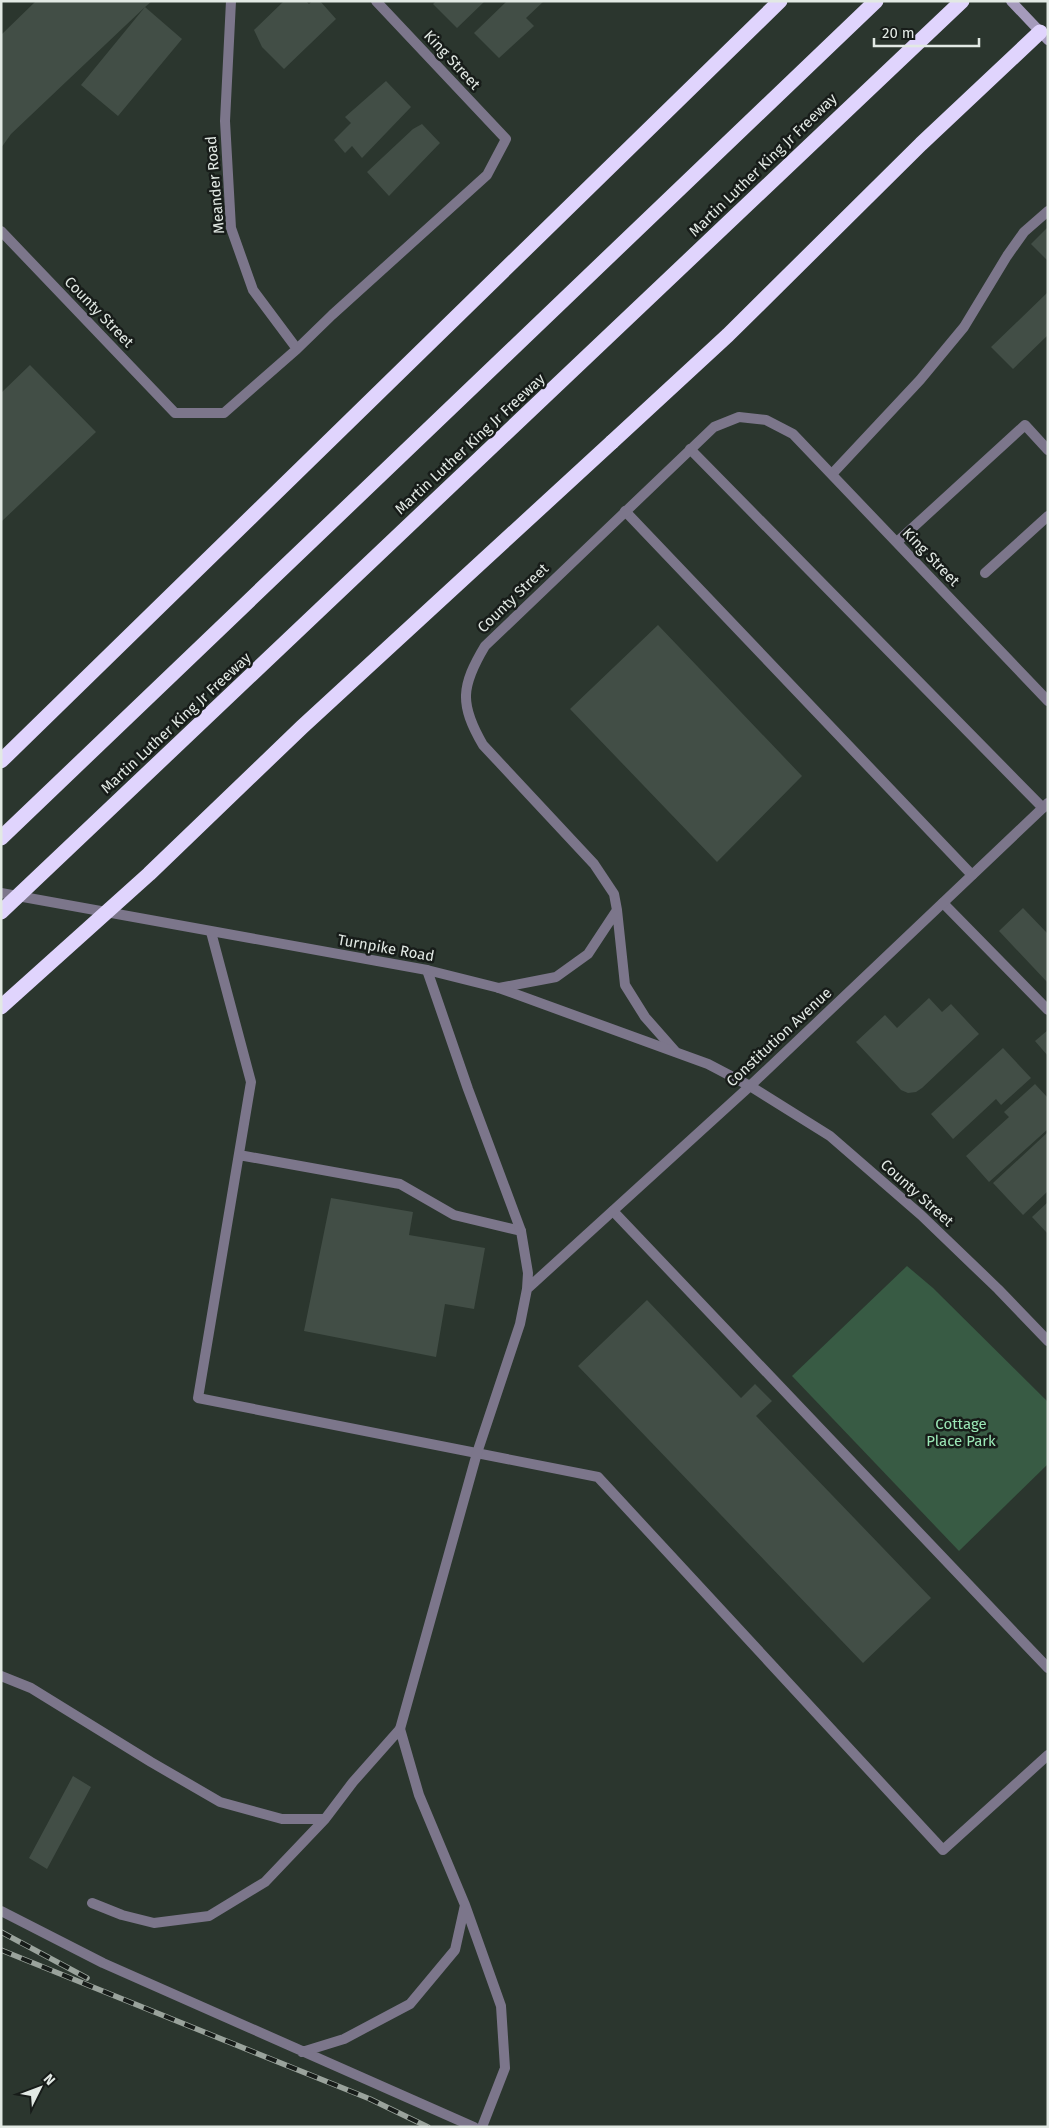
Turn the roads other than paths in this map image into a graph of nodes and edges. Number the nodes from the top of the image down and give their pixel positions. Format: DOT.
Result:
graph roads {
  1 [pos="231,1"];
  2 [pos="376,1"];
  3 [pos="780,1"];
  4 [pos="876,1"];
  5 [pos="962,1"];
  6 [pos="1011,1"];
  7 [pos="1044,36"];
  8 [pos="1048,211"];
  9 [pos="1,231"];
  10 [pos="297,349"];
  11 [pos="792,434"];
  12 [pos="690,449"];
  13 [pos="1048,450"];
  14 [pos="832,474"];
  15 [pos="625,512"];
  16 [pos="1048,516"];
  17 [pos="897,542"];
  18 [pos="985,573"];
  19 [pos="1048,701"];
  20 [pos="1,761"];
  21 [pos="1045,806"];
  22 [pos="1,838"];
  23 [pos="972,876"];
  24 [pos="1,893"];
  25 [pos="943,903"];
  26 [pos="617,910"];
  27 [pos="1,912"];
  28 [pos="211,932"];
  29 [pos="427,970"];
  30 [pos="499,988"];
  31 [pos="1,1007"];
  32 [pos="1048,1010"];
  33 [pos="675,1051"];
  34 [pos="750,1086"];
  35 [pos="238,1155"];
  36 [pos="613,1211"];
  37 [pos="521,1231"];
  38 [pos="527,1288"];
  39 [pos="1048,1341"];
  40 [pos="477,1454"];
  41 [pos="1048,1668"];
  42 [pos="1,1676"];
  43 [pos="400,1729"];
  44 [pos="1048,1754"];
  45 [pos="325,1818"];
  46 [pos="92,1903"];
  47 [pos="465,1905"];
  48 [pos="1,1911"];
  49 [pos="302,2052"];
  50 [pos="474,2127"];
  51 [pos="482,2127"];
  1 -- 10 [label="street, Meander Road"];
  2 -- 10 [label="street, King Street"];
  3 -- 20 [label="highway"];
  4 -- 22 [label="highway"];
  5 -- 27 [label="highway, Martin Luther King Jr Freeway, bridge"];
  6 -- 7 [label="main road"];
  7 -- 31 [label="highway, bridge"];
  8 -- 14 [label="street"];
  9 -- 10 [label="street, County Street"];
  11 -- 12 [label="street, County Street"];
  11 -- 14 [label="street, King Street"];
  12 -- 15 [label="street, County Street"];
  12 -- 21 [label="street"];
  13 -- 17 [label="street"];
  14 -- 17 [label="street, King Street"];
  15 -- 23 [label="street"];
  15 -- 26 [label="street, County Street"];
  16 -- 18 [label="street"];
  17 -- 19 [label="street, King Street"];
  21 -- 23 [label="street, Constitution Avenue"];
  23 -- 25 [label="street, Constitution Avenue"];
  24 -- 28 [label="street, Turnpike Road"];
  25 -- 32 [label="street"];
  25 -- 34 [label="street, Constitution Avenue"];
  26 -- 30 [label="street"];
  26 -- 33 [label="street, County Street"];
  28 -- 29 [label="street, Turnpike Road"];
  28 -- 35 [label="street"];
  29 -- 30 [label="street, Turnpike Road"];
  29 -- 37 [label="street"];
  30 -- 33 [label="street, Turnpike Road"];
  33 -- 34 [label="street, Turnpike Road"];
  34 -- 36 [label="street, Constitution Avenue"];
  34 -- 39 [label="street, County Street"];
  35 -- 37 [label="street"];
  35 -- 40 [label="street"];
  36 -- 38 [label="street, Constitution Avenue"];
  36 -- 41 [label="street"];
  37 -- 38 [label="street"];
  38 -- 40 [label="street"];
  40 -- 43 [label="street"];
  40 -- 44 [label="street"];
  42 -- 45 [label="street"];
  43 -- 45 [label="street"];
  43 -- 47 [label="street"];
  45 -- 46 [label="street"];
  47 -- 49 [label="street"];
  47 -- 51 [label="street"];
  48 -- 49 [label="street"];
  49 -- 50 [label="street"];
}
